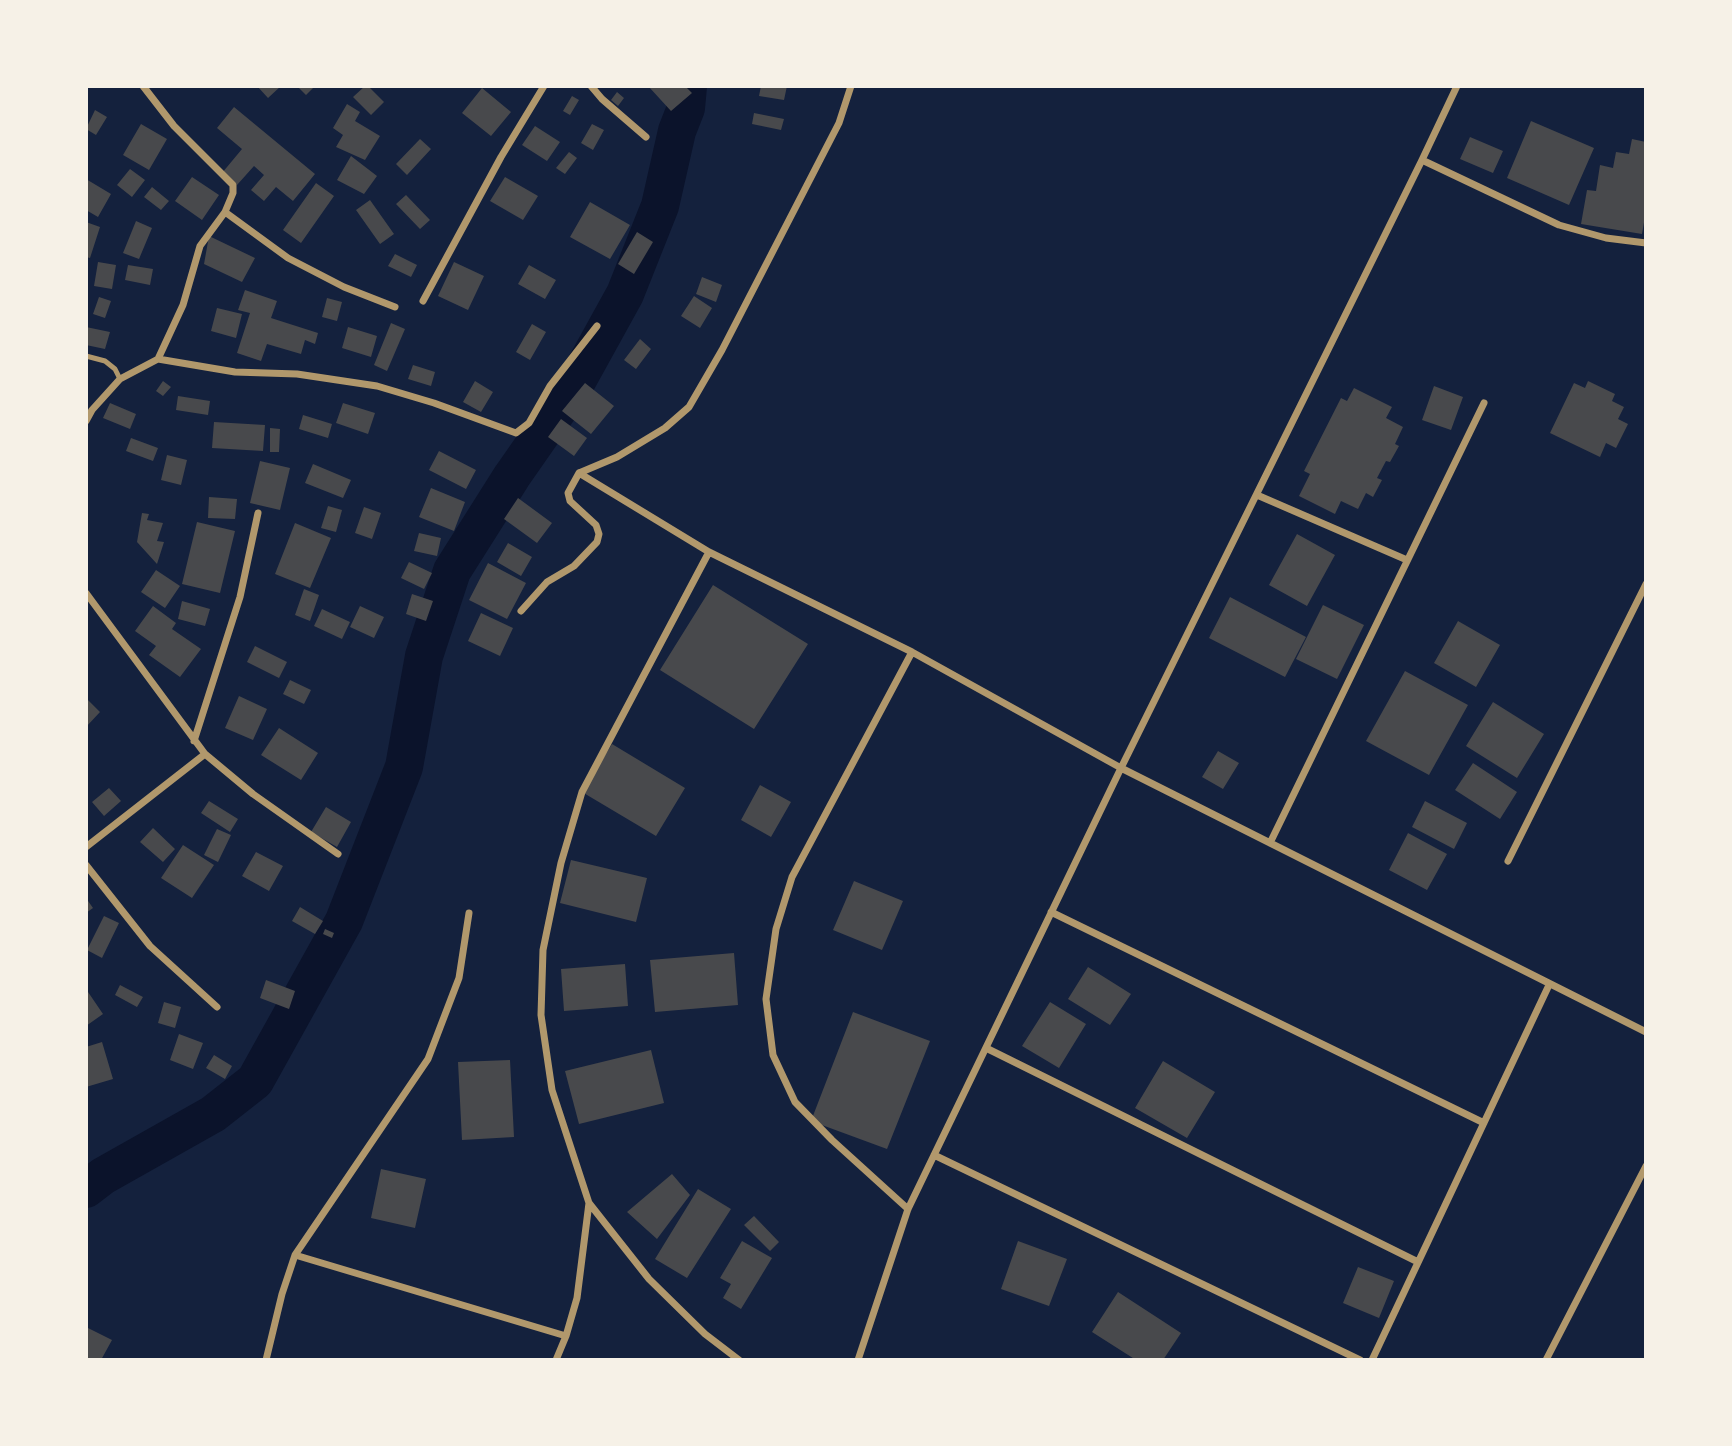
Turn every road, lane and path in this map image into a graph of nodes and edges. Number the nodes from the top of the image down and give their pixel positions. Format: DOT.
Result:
graph roads {
  1 [pos="143,86"];
  2 [pos="544,86"];
  3 [pos="591,86"];
  4 [pos="851,86"];
  5 [pos="1457,86"];
  6 [pos="646,137"];
  7 [pos="1422,160"];
  8 [pos="225,212"];
  9 [pos="1646,243"];
  10 [pos="424,301"];
  11 [pos="395,307"];
  12 [pos="597,326"];
  13 [pos="86,356"];
  14 [pos="158,359"];
  15 [pos="120,379"];
  16 [pos="1484,403"];
  17 [pos="86,421"];
  18 [pos="579,473"];
  19 [pos="1257,495"];
  20 [pos="258,513"];
  21 [pos="709,552"];
  22 [pos="1407,560"];
  23 [pos="1646,584"];
  24 [pos="86,593"];
  25 [pos="521,611"];
  26 [pos="912,652"];
  27 [pos="194,741"];
  28 [pos="205,754"];
  29 [pos="1121,768"];
  30 [pos="1269,843"];
  31 [pos="86,847"];
  32 [pos="338,854"];
  33 [pos="1508,861"];
  34 [pos="86,865"];
  35 [pos="1051,912"];
  36 [pos="469,914"];
  37 [pos="1549,985"];
  38 [pos="217,1007"];
  39 [pos="1646,1032"];
  40 [pos="986,1048"];
  41 [pos="1484,1123"];
  42 [pos="934,1155"];
  43 [pos="1646,1166"];
  44 [pos="589,1203"];
  45 [pos="908,1209"];
  46 [pos="295,1255"];
  47 [pos="1418,1262"];
  48 [pos="566,1336"];
  49 [pos="266,1360"];
  50 [pos="556,1360"];
  51 [pos="739,1360"];
  52 [pos="858,1360"];
  53 [pos="1360,1360"];
  54 [pos="1372,1360"];
  55 [pos="1546,1360"];
  1 -- 8 [label="street"];
  2 -- 10 [label="street"];
  3 -- 6 [label="street"];
  4 -- 18 [label="street"];
  5 -- 7 [label="street"];
  7 -- 9 [label="street"];
  7 -- 19 [label="street"];
  8 -- 11 [label="street"];
  8 -- 14 [label="street"];
  12 -- 14 [label="street"];
  13 -- 15 [label="lane"];
  14 -- 15 [label="street"];
  15 -- 17 [label="street"];
  16 -- 22 [label="street"];
  18 -- 21 [label="street"];
  18 -- 25 [label="street"];
  19 -- 22 [label="street"];
  19 -- 29 [label="street"];
  20 -- 27 [label="street"];
  21 -- 26 [label="street"];
  21 -- 44 [label="street"];
  22 -- 30 [label="street"];
  23 -- 33 [label="street"];
  24 -- 27 [label="street"];
  26 -- 29 [label="street"];
  26 -- 45 [label="street"];
  27 -- 28 [label="street"];
  28 -- 31 [label="street"];
  28 -- 32 [label="street"];
  29 -- 30 [label="street"];
  29 -- 35 [label="street"];
  30 -- 37 [label="street"];
  34 -- 38 [label="street"];
  35 -- 40 [label="street"];
  35 -- 41 [label="street"];
  36 -- 46 [label="street"];
  37 -- 39 [label="street"];
  37 -- 41 [label="street"];
  40 -- 42 [label="street"];
  40 -- 47 [label="street"];
  41 -- 47 [label="street"];
  42 -- 45 [label="street"];
  42 -- 53 [label="street"];
  43 -- 55 [label="street"];
  44 -- 48 [label="street"];
  44 -- 51 [label="street"];
  45 -- 52 [label="street"];
  46 -- 48 [label="street"];
  46 -- 49 [label="street"];
  47 -- 54 [label="street"];
  48 -- 50 [label="street"];
}
